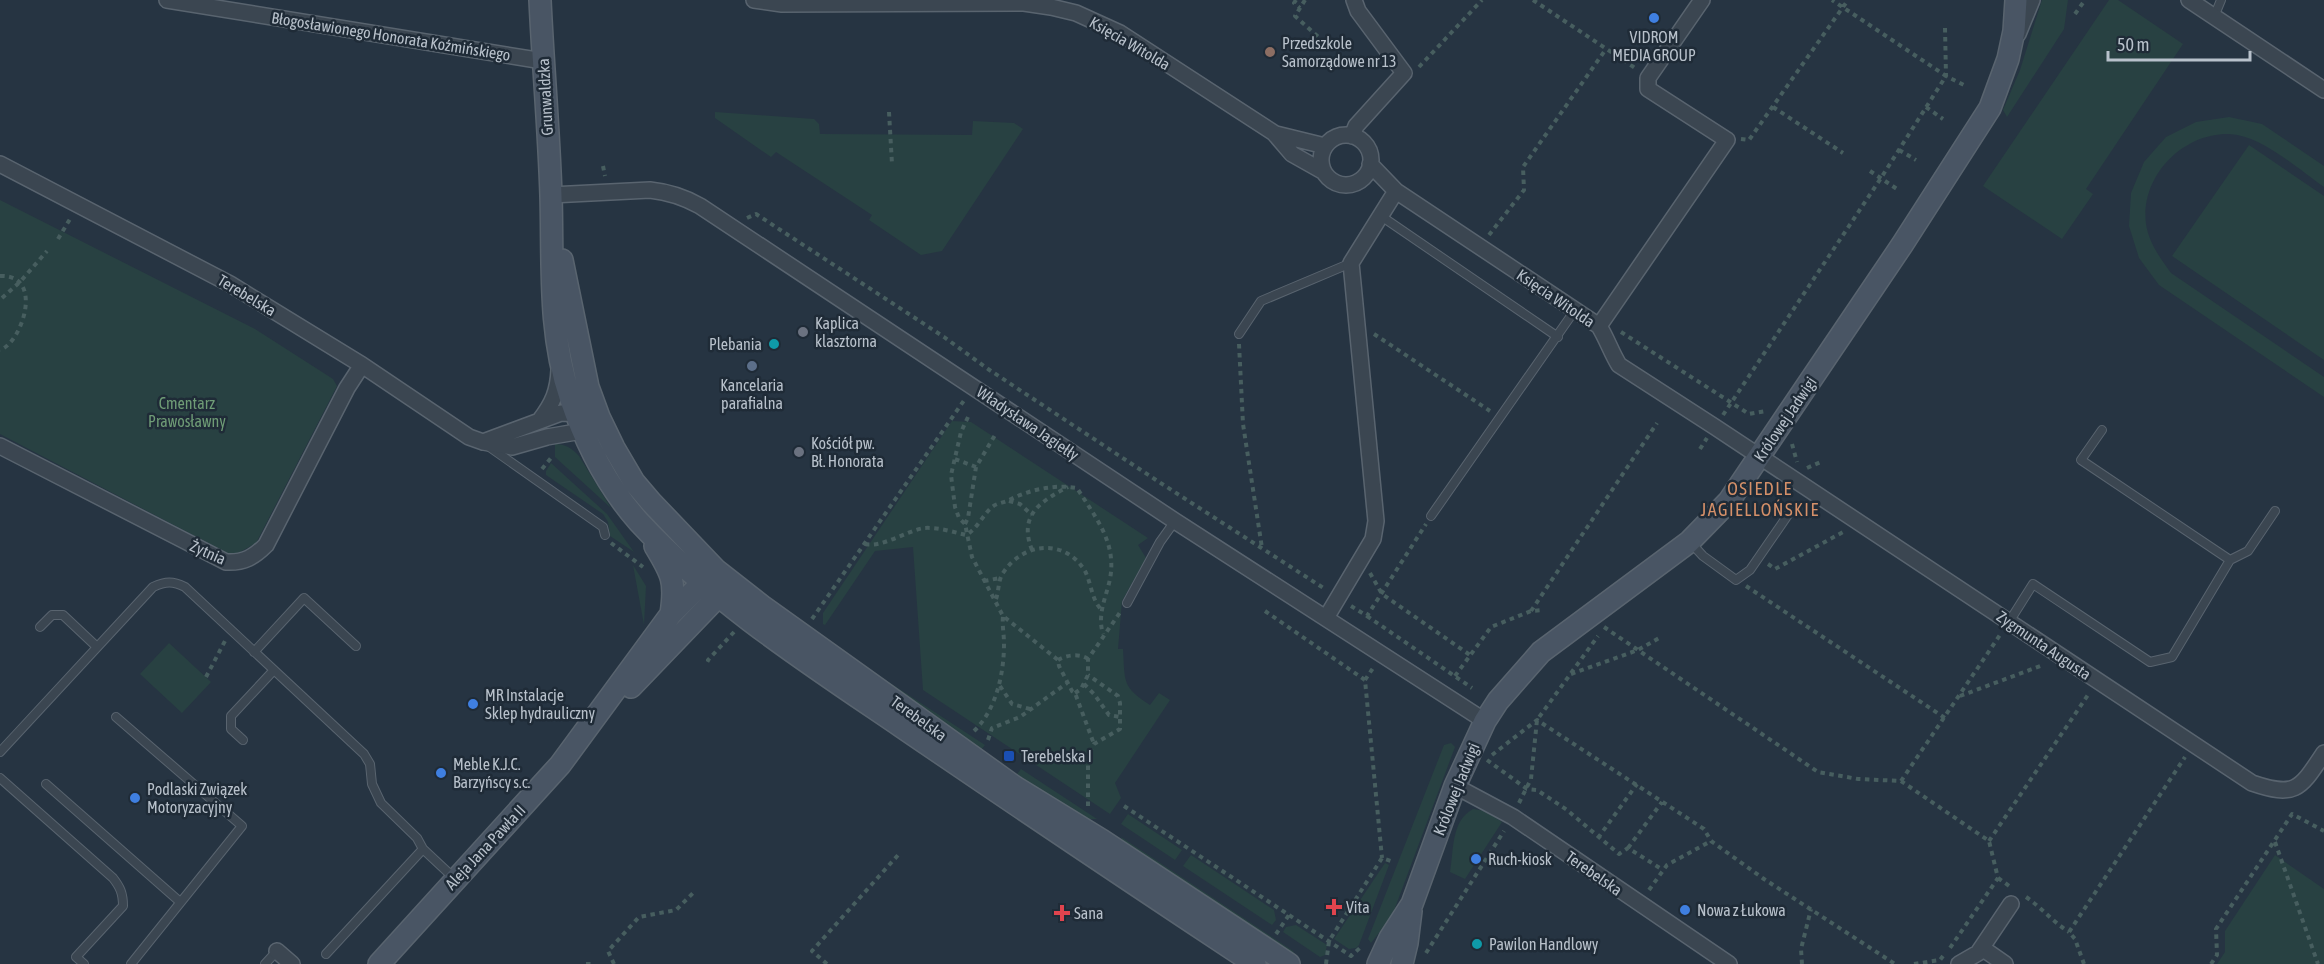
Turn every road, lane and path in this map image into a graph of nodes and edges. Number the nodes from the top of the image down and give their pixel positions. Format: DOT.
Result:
graph roads {
  1 [pos="167,0"];
  2 [pos="540,0"];
  3 [pos="754,0"];
  4 [pos="1296,0"];
  5 [pos="1305,0"];
  6 [pos="1354,0"];
  7 [pos="1482,0"];
  8 [pos="1533,0"];
  9 [pos="1702,0"];
  10 [pos="1832,0"];
  11 [pos="1848,0"];
  12 [pos="2016,0"];
  13 [pos="2032,0"];
  14 [pos="2085,0"];
  15 [pos="2189,0"];
  16 [pos="2221,0"];
  17 [pos="1476,2"];
  18 [pos="1300,8"];
  19 [pos="1843,8"];
  20 [pos="2075,14"];
  21 [pos="2214,16"];
  22 [pos="1945,28"];
  23 [pos="1606,49"];
  24 [pos="1333,50"];
  25 [pos="2008,59"];
  26 [pos="543,61"];
  27 [pos="1642,72"];
  28 [pos="1404,73"];
  29 [pos="1946,76"];
  30 [pos="1964,85"];
  31 [pos="2324,90"];
  32 [pos="1773,106"];
  33 [pos="1926,107"];
  34 [pos="889,112"];
  35 [pos="1943,119"];
  36 [pos="1274,133"];
  37 [pos="1352,136"];
  38 [pos="1738,136"];
  39 [pos="1325,146"];
  40 [pos="1899,150"];
  41 [pos="1843,153"];
  42 [pos="1916,160"];
  43 [pos="0,164"];
  44 [pos="892,164"];
  45 [pos="1371,164"];
  46 [pos="603,166"];
  47 [pos="1870,171"];
  48 [pos="1324,172"];
  49 [pos="1881,178"];
  50 [pos="596,181"];
  51 [pos="1359,181"];
  52 [pos="1897,189"];
  53 [pos="1396,191"];
  54 [pos="551,195"];
  55 [pos="1381,216"];
  56 [pos="71,217"];
  57 [pos="738,221"];
  58 [pos="58,239"];
  59 [pos="1479,248"];
  60 [pos="47,251"];
  61 [pos="1351,263"];
  62 [pos="0,276"];
  63 [pos="20,282"];
  64 [pos="2,298"];
  65 [pos="1575,310"];
  66 [pos="1356,322"];
  67 [pos="1601,323"];
  68 [pos="1239,334"];
  69 [pos="1558,337"];
  70 [pos="0,350"];
  71 [pos="560,361"];
  72 [pos="362,365"];
  73 [pos="967,397"];
  74 [pos="1731,403"];
  75 [pos="1770,410"];
  76 [pos="599,417"];
  77 [pos="968,417"];
  78 [pos="1501,418"];
  79 [pos="540,420"];
  80 [pos="579,422"];
  81 [pos="1657,423"];
  82 [pos="1715,427"];
  83 [pos="2102,430"];
  84 [pos="995,435"];
  85 [pos="1794,441"];
  86 [pos="483,442"];
  87 [pos="0,446"];
  88 [pos="1700,449"];
  89 [pos="1760,457"];
  90 [pos="955,459"];
  91 [pos="1823,462"];
  92 [pos="975,467"];
  93 [pos="1069,486"];
  94 [pos="1009,501"];
  95 [pos="2275,511"];
  96 [pos="1790,512"];
  97 [pos="1032,515"];
  98 [pos="1431,516"];
  99 [pos="1174,521"];
  100 [pos="640,523"];
  101 [pos="965,524"];
  102 [pos="1849,530"];
  103 [pos="605,535"];
  104 [pos="966,535"];
  105 [pos="1689,542"];
  106 [pos="865,544"];
  107 [pos="614,546"];
  108 [pos="1262,548"];
  109 [pos="1032,550"];
  110 [pos="1362,558"];
  111 [pos="1758,558"];
  112 [pos="2230,560"];
  113 [pos="644,568"];
  114 [pos="1000,578"];
  115 [pos="1736,580"];
  116 [pos="984,581"];
  117 [pos="717,582"];
  118 [pos="1382,594"];
  119 [pos="1339,598"];
  120 [pos="996,599"];
  121 [pos="1127,603"];
  122 [pos="1101,609"];
  123 [pos="1544,610"];
  124 [pos="1265,611"];
  125 [pos="1531,611"];
  126 [pos="671,614"];
  127 [pos="1003,616"];
  128 [pos="1367,616"];
  129 [pos="1326,618"];
  130 [pos="811,620"];
  131 [pos="2009,622"];
  132 [pos="40,627"];
  133 [pos="737,630"];
  134 [pos="232,631"];
  135 [pos="1103,634"];
  136 [pos="1659,638"];
  137 [pos="356,646"];
  138 [pos="97,647"];
  139 [pos="1638,650"];
  140 [pos="254,651"];
  141 [pos="1470,654"];
  142 [pos="1088,658"];
  143 [pos="1058,660"];
  144 [pos="710,661"];
  145 [pos="2049,663"];
  146 [pos="1374,666"];
  147 [pos="274,670"];
  148 [pos="1570,674"];
  149 [pos="1088,675"];
  150 [pos="1455,676"];
  151 [pos="206,677"];
  152 [pos="1365,680"];
  153 [pos="2098,681"];
  154 [pos="1068,683"];
  155 [pos="1000,684"];
  156 [pos="1084,684"];
  157 [pos="1472,688"];
  158 [pos="1075,693"];
  159 [pos="1960,696"];
  160 [pos="1030,709"];
  161 [pos="116,717"];
  162 [pos="1120,717"];
  163 [pos="1945,718"];
  164 [pos="985,720"];
  165 [pos="1537,720"];
  166 [pos="1485,722"];
  167 [pos="589,726"];
  168 [pos="992,728"];
  169 [pos="974,730"];
  170 [pos="243,740"];
  171 [pos="988,740"];
  172 [pos="1094,744"];
  173 [pos="2194,745"];
  174 [pos="0,752"];
  175 [pos="2324,753"];
  176 [pos="0,778"];
  177 [pos="1900,781"];
  178 [pos="46,784"];
  179 [pos="1636,784"];
  180 [pos="1455,786"];
  181 [pos="1527,789"];
  182 [pos="1662,802"];
  183 [pos="1088,806"];
  184 [pos="1124,806"];
  185 [pos="1513,817"];
  186 [pos="2324,831"];
  187 [pos="1598,838"];
  188 [pos="1711,841"];
  189 [pos="1989,841"];
  190 [pos="2274,842"];
  191 [pos="423,849"];
  192 [pos="1628,849"];
  193 [pos="899,854"];
  194 [pos="1382,858"];
  195 [pos="1394,862"];
  196 [pos="1663,870"];
  197 [pos="1998,878"];
  198 [pos="456,879"];
  199 [pos="693,893"];
  200 [pos="179,902"];
  201 [pos="1412,904"];
  202 [pos="1640,904"];
  203 [pos="2012,904"];
  204 [pos="1811,909"];
  205 [pos="1289,915"];
  206 [pos="2069,932"];
  207 [pos="1276,934"];
  208 [pos="1329,942"];
  209 [pos="1361,947"];
  210 [pos="1982,948"];
  211 [pos="277,951"];
  212 [pos="326,954"];
  213 [pos="1423,957"];
  214 [pos="84,964"];
  215 [pos="131,964"];
  216 [pos="265,964"];
  217 [pos="292,964"];
  218 [pos="379,964"];
  219 [pos="586,964"];
  220 [pos="594,964"];
  221 [pos="614,964"];
  222 [pos="827,964"];
  223 [pos="1255,964"];
  224 [pos="1289,964"];
  225 [pos="1326,964"];
  226 [pos="1377,964"];
  227 [pos="1402,964"];
  228 [pos="1729,964"];
  229 [pos="1802,964"];
  230 [pos="1895,964"];
  231 [pos="1914,964"];
  232 [pos="1959,964"];
  233 [pos="2005,964"];
  234 [pos="2084,964"];
  235 [pos="2211,964"];
  236 [pos="2318,964"];
  1 -- 26 [label="street, Błogosławionego Honorata Koźmińskiego"];
  2 -- 26 [label="street, Grunwaldzka"];
  3 -- 36 [label="street, Księcia Witolda"];
  4 -- 18 [label="path"];
  5 -- 18 [label="path"];
  6 -- 28 [label="street"];
  7 -- 17 [label="path"];
  8 -- 23 [label="path"];
  9 -- 67 [label="street"];
  10 -- 19 [label="path"];
  11 -- 19 [label="path"];
  12 -- 25 [label="street, Królowej Jadwigi"];
  13 -- 25 [label="street"];
  14 -- 20 [label="path"];
  15 -- 21 [label="street"];
  16 -- 21 [label="lane"];
  17 -- 28 [label="path"];
  18 -- 24 [label="path"];
  19 -- 29 [label="path"];
  19 -- 32 [label="path"];
  21 -- 31 [label="street"];
  22 -- 29 [label="path"];
  23 -- 27 [label="path"];
  23 -- 59 [label="path"];
  25 -- 89 [label="street, Królowej Jadwigi"];
  26 -- 54 [label="street, Grunwaldzka"];
  28 -- 37 [label="street"];
  29 -- 30 [label="path"];
  29 -- 33 [label="path"];
  32 -- 38 [label="path"];
  32 -- 41 [label="path"];
  33 -- 35 [label="path"];
  33 -- 40 [label="path"];
  34 -- 44 [label="path"];
  36 -- 39 [label="street, Księcia Witolda"];
  36 -- 48 [label="street, Księcia Witolda"];
  37 -- 39 [label="street"];
  37 -- 45 [label="street"];
  39 -- 48 [label="street"];
  40 -- 42 [label="path"];
  40 -- 49 [label="path"];
  43 -- 72 [label="street, Terebelska"];
  45 -- 51 [label="street"];
  45 -- 53 [label="street, Księcia Witolda"];
  46 -- 50 [label="path"];
  47 -- 49 [label="path"];
  48 -- 51 [label="street"];
  49 -- 52 [label="path"];
  49 -- 74 [label="path"];
  51 -- 53 [label="street, Księcia Witolda"];
  53 -- 55 [label="street"];
  53 -- 59 [label="street, Księcia Witolda"];
  54 -- 71 [label="street, Terebelska"];
  54 -- 76 [label="street, Terebelska"];
  54 -- 99 [label="street, Władysława Jagiełły"];
  55 -- 61 [label="street"];
  55 -- 69 [label="lane"];
  56 -- 58 [label="path"];
  57 -- 108 [label="path"];
  59 -- 65 [label="street, Księcia Witolda"];
  60 -- 63 [label="path"];
  61 -- 66 [label="street"];
  61 -- 68 [label="lane"];
  62 -- 63 [label="path"];
  63 -- 64 [label="path"];
  63 -- 70 [label="path"];
  65 -- 67 [label="street, Księcia Witolda"];
  65 -- 69 [label="lane"];
  66 -- 78 [label="path"];
  66 -- 110 [label="street"];
  67 -- 74 [label="path"];
  67 -- 82 [label="street, Księcia Witolda"];
  68 -- 108 [label="path"];
  69 -- 78 [label="lane"];
  71 -- 79 [label="street, Terebelska"];
  71 -- 80 [label="street, Terebelska"];
  72 -- 86 [label="street, Terebelska"];
  72 -- 87 [label="street, Żytnia"];
  73 -- 106 [label="path"];
  74 -- 75 [label="path"];
  74 -- 82 [label="path"];
  76 -- 80 [label="street, Terebelska"];
  76 -- 117 [label="street, Terebelska"];
  77 -- 90 [label="path"];
  78 -- 98 [label="lane"];
  79 -- 80 [label="street, Terebelska"];
  79 -- 86 [label="street, Terebelska"];
  80 -- 86 [label="street, Terebelska"];
  80 -- 100 [label="street, Terebelska"];
  81 -- 125 [label="path"];
  82 -- 88 [label="path"];
  82 -- 89 [label="street, Księcia Witolda"];
  83 -- 112 [label="lane"];
  84 -- 92 [label="path"];
  85 -- 91 [label="path"];
  86 -- 103 [label="lane, Terebelska"];
  89 -- 105 [label="street, Królowej Jadwigi"];
  89 -- 131 [label="street, Zygmunta Augusta"];
  90 -- 92 [label="path"];
  90 -- 101 [label="path"];
  92 -- 101 [label="path"];
  93 -- 94 [label="path"];
  93 -- 97 [label="path"];
  93 -- 122 [label="path"];
  94 -- 97 [label="path"];
  94 -- 104 [label="path"];
  95 -- 112 [label="lane"];
  96 -- 111 [label="lane"];
  97 -- 109 [label="path"];
  98 -- 118 [label="path"];
  99 -- 121 [label="lane"];
  99 -- 129 [label="street, Władysława Jagiełły"];
  100 -- 117 [label="street, Terebelska"];
  100 -- 126 [label="street, Terebelska"];
  101 -- 104 [label="path"];
  102 -- 111 [label="path"];
  104 -- 106 [label="path"];
  104 -- 116 [label="path"];
  105 -- 115 [label="lane"];
  105 -- 166 [label="street, Królowej Jadwigi"];
  106 -- 130 [label="path"];
  107 -- 113 [label="path"];
  108 -- 119 [label="path"];
  109 -- 114 [label="path"];
  109 -- 122 [label="path"];
  110 -- 118 [label="path"];
  110 -- 119 [label="street"];
  111 -- 115 [label="lane"];
  112 -- 131 [label="lane"];
  114 -- 116 [label="path"];
  114 -- 120 [label="path"];
  115 -- 163 [label="path"];
  116 -- 120 [label="path"];
  117 -- 126 [label="street, Aleja Jana Pawła II"];
  117 -- 167 [label="street, Aleja Jana Pawła II"];
  117 -- 223 [label="street, Terebelska"];
  117 -- 224 [label="street, Terebelska"];
  118 -- 128 [label="path"];
  118 -- 141 [label="path"];
  119 -- 128 [label="path"];
  119 -- 129 [label="street"];
  120 -- 127 [label="path"];
  121 -- 135 [label="path"];
  122 -- 135 [label="path"];
  123 -- 125 [label="path"];
  124 -- 152 [label="path"];
  125 -- 141 [label="path"];
  126 -- 167 [label="street, Aleja Jana Pawła II"];
  127 -- 143 [label="path"];
  127 -- 155 [label="path"];
  128 -- 150 [label="path"];
  129 -- 166 [label="street, Władysława Jagiełły"];
  131 -- 153 [label="street, Zygmunta Augusta"];
  131 -- 159 [label="path"];
  132 -- 138 [label="lane"];
  133 -- 144 [label="path"];
  134 -- 138 [label="lane"];
  134 -- 140 [label="lane"];
  134 -- 151 [label="path"];
  135 -- 142 [label="path"];
  136 -- 139 [label="path"];
  137 -- 140 [label="lane"];
  138 -- 174 [label="lane"];
  139 -- 148 [label="path"];
  139 -- 148 [label="path"];
  139 -- 177 [label="path"];
  140 -- 147 [label="lane"];
  141 -- 150 [label="path"];
  142 -- 143 [label="path"];
  142 -- 149 [label="path"];
  143 -- 154 [label="path"];
  145 -- 159 [label="path"];
  146 -- 152 [label="path"];
  147 -- 170 [label="lane"];
  147 -- 191 [label="lane"];
  148 -- 165 [label="path"];
  149 -- 156 [label="path"];
  149 -- 162 [label="path"];
  150 -- 157 [label="path"];
  152 -- 194 [label="path"];
  153 -- 173 [label="street, Zygmunta Augusta"];
  153 -- 189 [label="path"];
  154 -- 158 [label="path"];
  154 -- 160 [label="path"];
  155 -- 160 [label="path"];
  155 -- 164 [label="path"];
  156 -- 158 [label="path"];
  156 -- 162 [label="path"];
  158 -- 172 [label="path"];
  159 -- 163 [label="path"];
  160 -- 168 [label="path"];
  161 -- 200 [label="lane"];
  162 -- 172 [label="path"];
  163 -- 177 [label="path"];
  164 -- 168 [label="path"];
  164 -- 169 [label="path"];
  165 -- 179 [label="path"];
  165 -- 181 [label="path"];
  165 -- 181 [label="path"];
  166 -- 180 [label="street, Królowej Jadwigi"];
  167 -- 198 [label="street, Aleja Jana Pawła II"];
  168 -- 171 [label="path"];
  172 -- 183 [label="path"];
  173 -- 175 [label="street, Zygmunta Augusta"];
  173 -- 206 [label="path"];
  176 -- 214 [label="lane"];
  177 -- 189 [label="path"];
  178 -- 200 [label="lane"];
  179 -- 182 [label="path"];
  179 -- 187 [label="path"];
  180 -- 185 [label="street, Terebelska"];
  180 -- 201 [label="street, Królowej Jadwigi"];
  181 -- 185 [label="path"];
  181 -- 187 [label="path"];
  182 -- 188 [label="path"];
  182 -- 192 [label="path"];
  184 -- 205 [label="path"];
  185 -- 202 [label="street, Terebelska"];
  185 -- 213 [label="path"];
  186 -- 190 [label="path"];
  187 -- 192 [label="path"];
  188 -- 196 [label="path"];
  188 -- 204 [label="path"];
  189 -- 197 [label="path"];
  190 -- 235 [label="path"];
  190 -- 236 [label="path"];
  191 -- 198 [label="lane"];
  191 -- 212 [label="lane"];
  192 -- 196 [label="path"];
  193 -- 222 [label="path"];
  194 -- 195 [label="path"];
  194 -- 208 [label="path"];
  196 -- 202 [label="path"];
  197 -- 206 [label="path"];
  197 -- 231 [label="path"];
  198 -- 218 [label="street, Aleja Jana Pawła II"];
  199 -- 221 [label="path"];
  200 -- 215 [label="lane"];
  201 -- 226 [label="street, Królowej Jadwigi"];
  201 -- 227 [label="street, Królowej Jadwigi"];
  202 -- 228 [label="street, Terebelska"];
  203 -- 210 [label="street"];
  204 -- 229 [label="path"];
  204 -- 230 [label="path"];
  205 -- 207 [label="path"];
  205 -- 208 [label="path"];
  206 -- 234 [label="path"];
  208 -- 209 [label="path"];
  208 -- 225 [label="path"];
  210 -- 232 [label="street"];
  210 -- 233 [label="street"];
  211 -- 216 [label="lane"];
  211 -- 217 [label="street"];
  219 -- 220 [label="path"];
}
